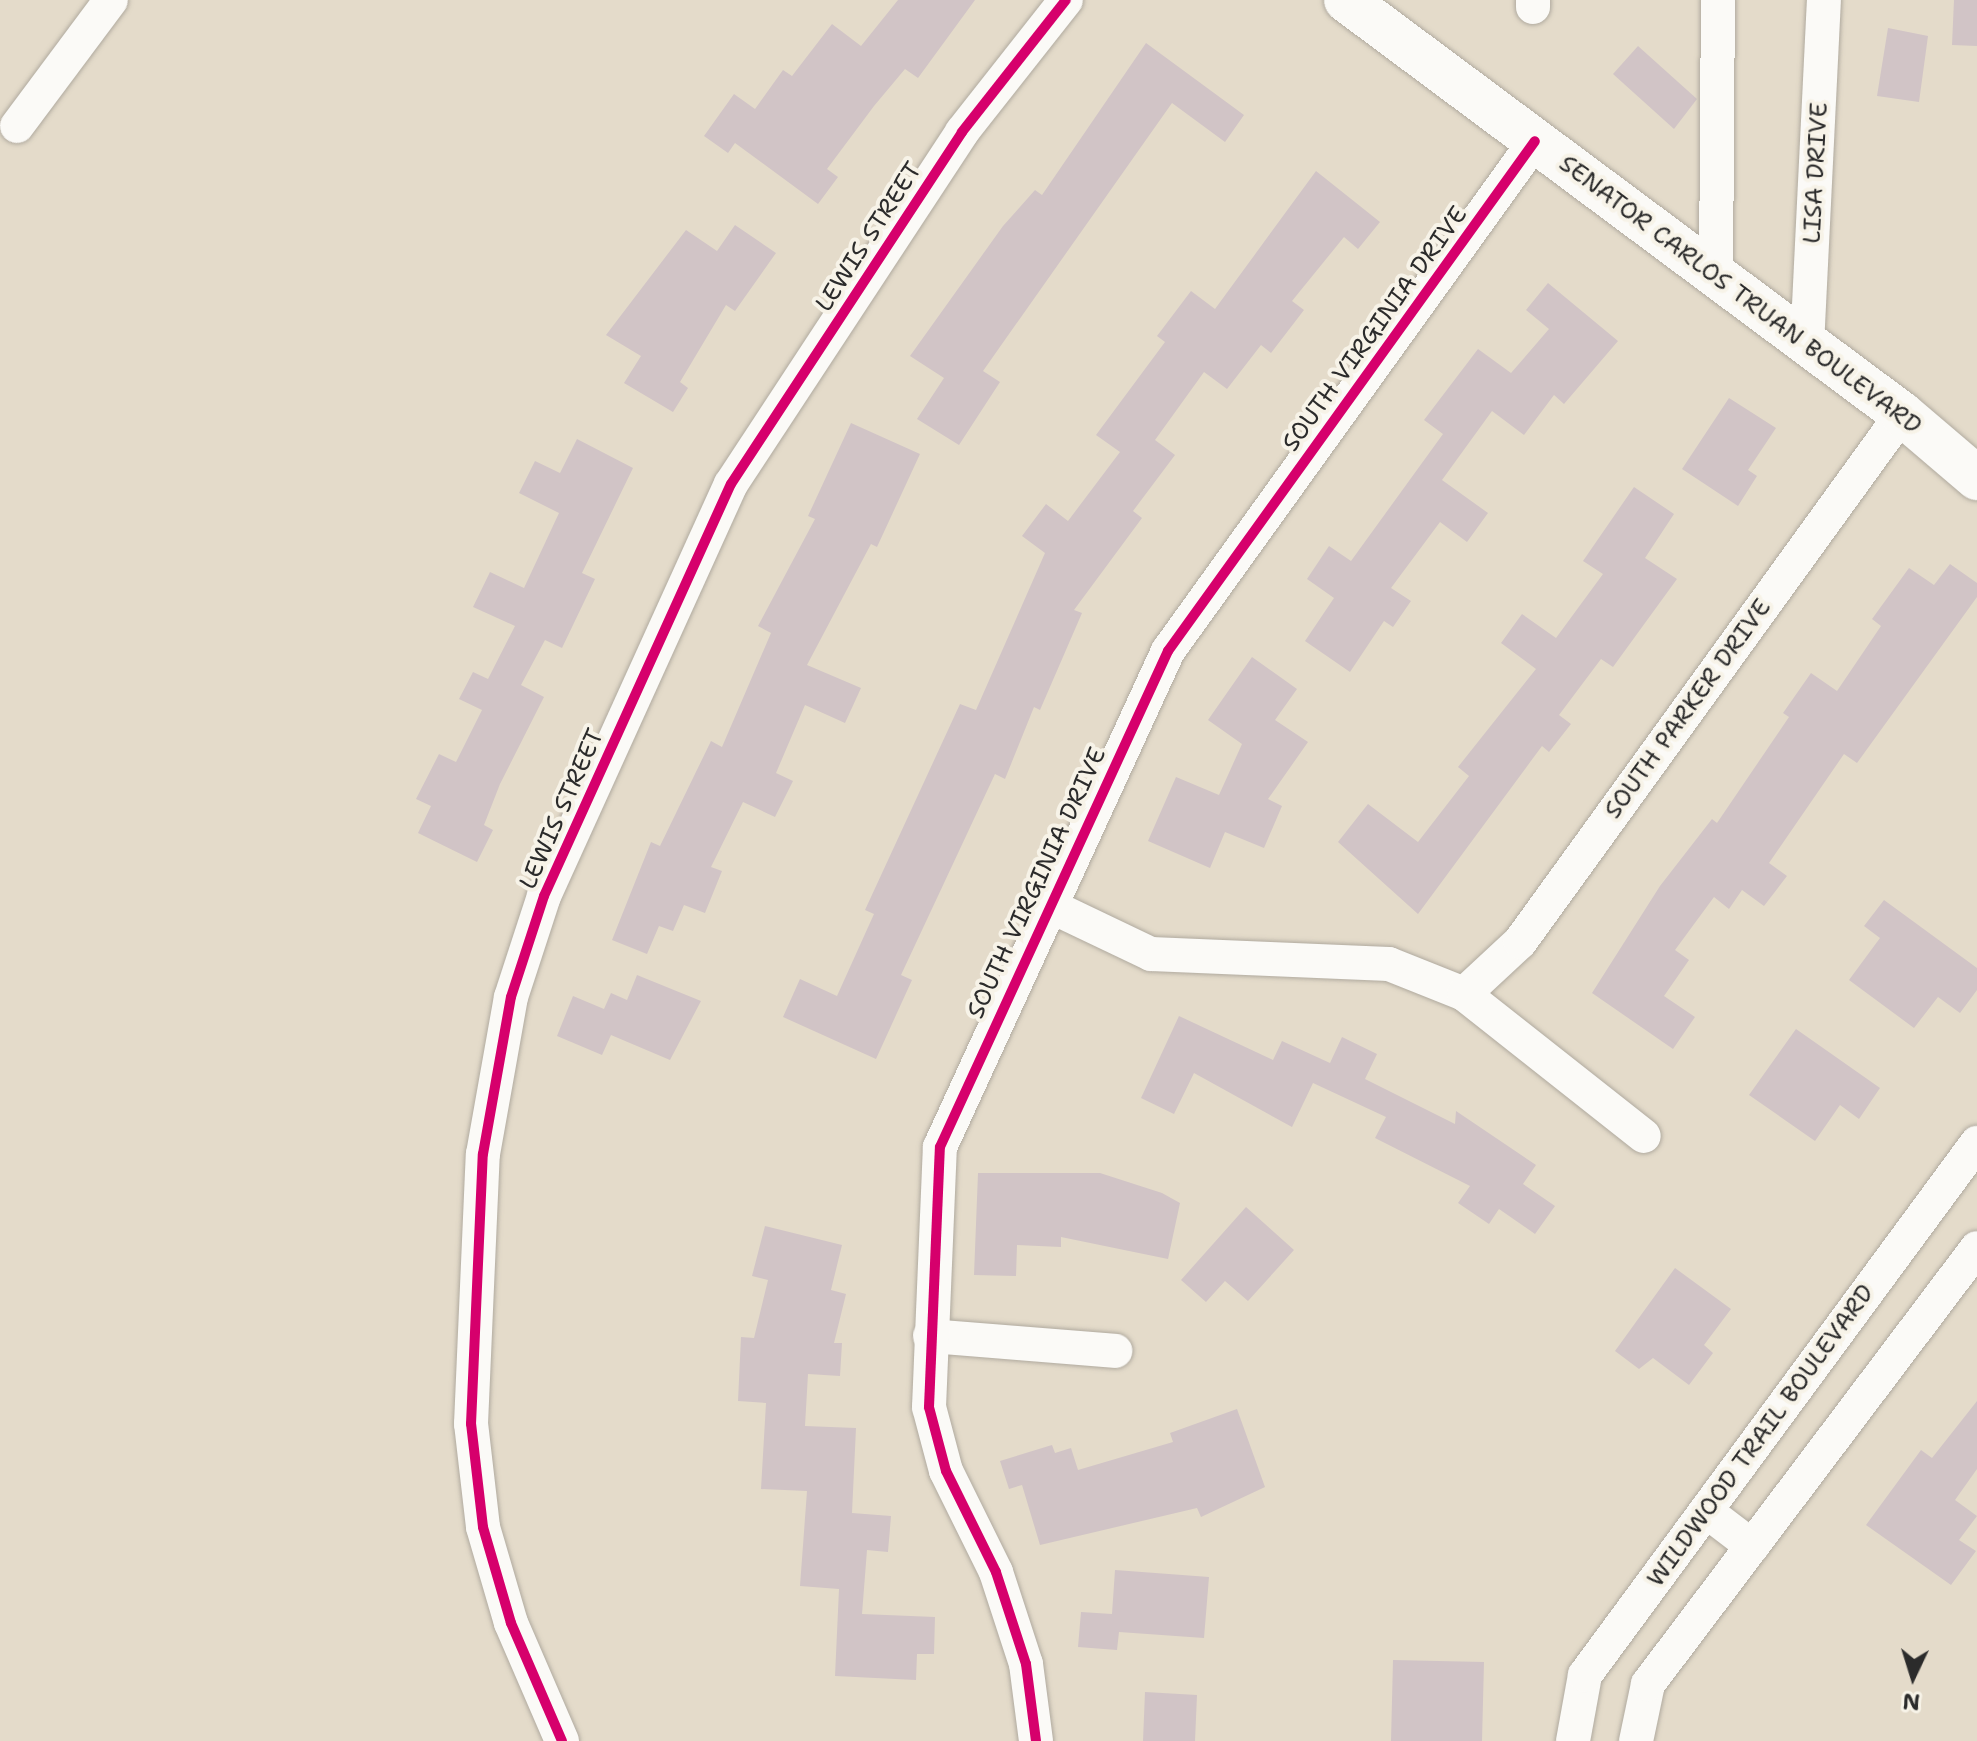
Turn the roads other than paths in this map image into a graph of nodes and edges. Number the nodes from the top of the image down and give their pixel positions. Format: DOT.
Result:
graph roads {
  1 [pos="111,0"];
  2 [pos="1066,0"];
  3 [pos="1346,0"];
  4 [pos="1718,0"];
  5 [pos="1824,0"];
  6 [pos="17,126"];
  7 [pos="1535,141"];
  8 [pos="1716,275"];
  9 [pos="1807,346"];
  10 [pos="1902,414"];
  11 [pos="1977,478"];
  12 [pos="1046,904"];
  13 [pos="1464,994"];
  14 [pos="1644,1136"];
  15 [pos="1977,1143"];
  16 [pos="1977,1248"];
  17 [pos="930,1336"];
  18 [pos="1115,1351"];
  19 [pos="1706,1511"];
  20 [pos="1752,1546"];
  21 [pos="562,1741"];
  22 [pos="1036,1741"];
  23 [pos="1573,1741"];
  24 [pos="1636,1741"];
  1 -- 6 [label="street"];
  2 -- 21 [label="street, LEWIS STREET"];
  3 -- 7 [label="main road, SENATOR CARLOS TRUAN BOULEVARD"];
  4 -- 8 [label="street"];
  5 -- 9 [label="street, LISA DRIVE"];
  7 -- 8 [label="main road, SENATOR CARLOS TRUAN BOULEVARD"];
  7 -- 12 [label="street, SOUTH VIRGINIA DRIVE"];
  8 -- 9 [label="main road, SENATOR CARLOS TRUAN BOULEVARD"];
  9 -- 10 [label="main road, SENATOR CARLOS TRUAN BOULEVARD"];
  10 -- 11 [label="main road, SENATOR CARLOS TRUAN BOULEVARD"];
  10 -- 13 [label="street, SOUTH PARKER DRIVE"];
  12 -- 13 [label="street"];
  12 -- 17 [label="street, SOUTH VIRGINIA DRIVE"];
  13 -- 14 [label="street"];
  15 -- 19 [label="street, WILDWOOD TRAIL BOULEVARD"];
  16 -- 20 [label="street"];
  17 -- 18 [label="street"];
  17 -- 22 [label="street, SOUTH VIRGINIA DRIVE"];
  19 -- 20 [label="street"];
  19 -- 23 [label="street, WILDWOOD TRAIL BOULEVARD"];
  20 -- 24 [label="street"];
}
